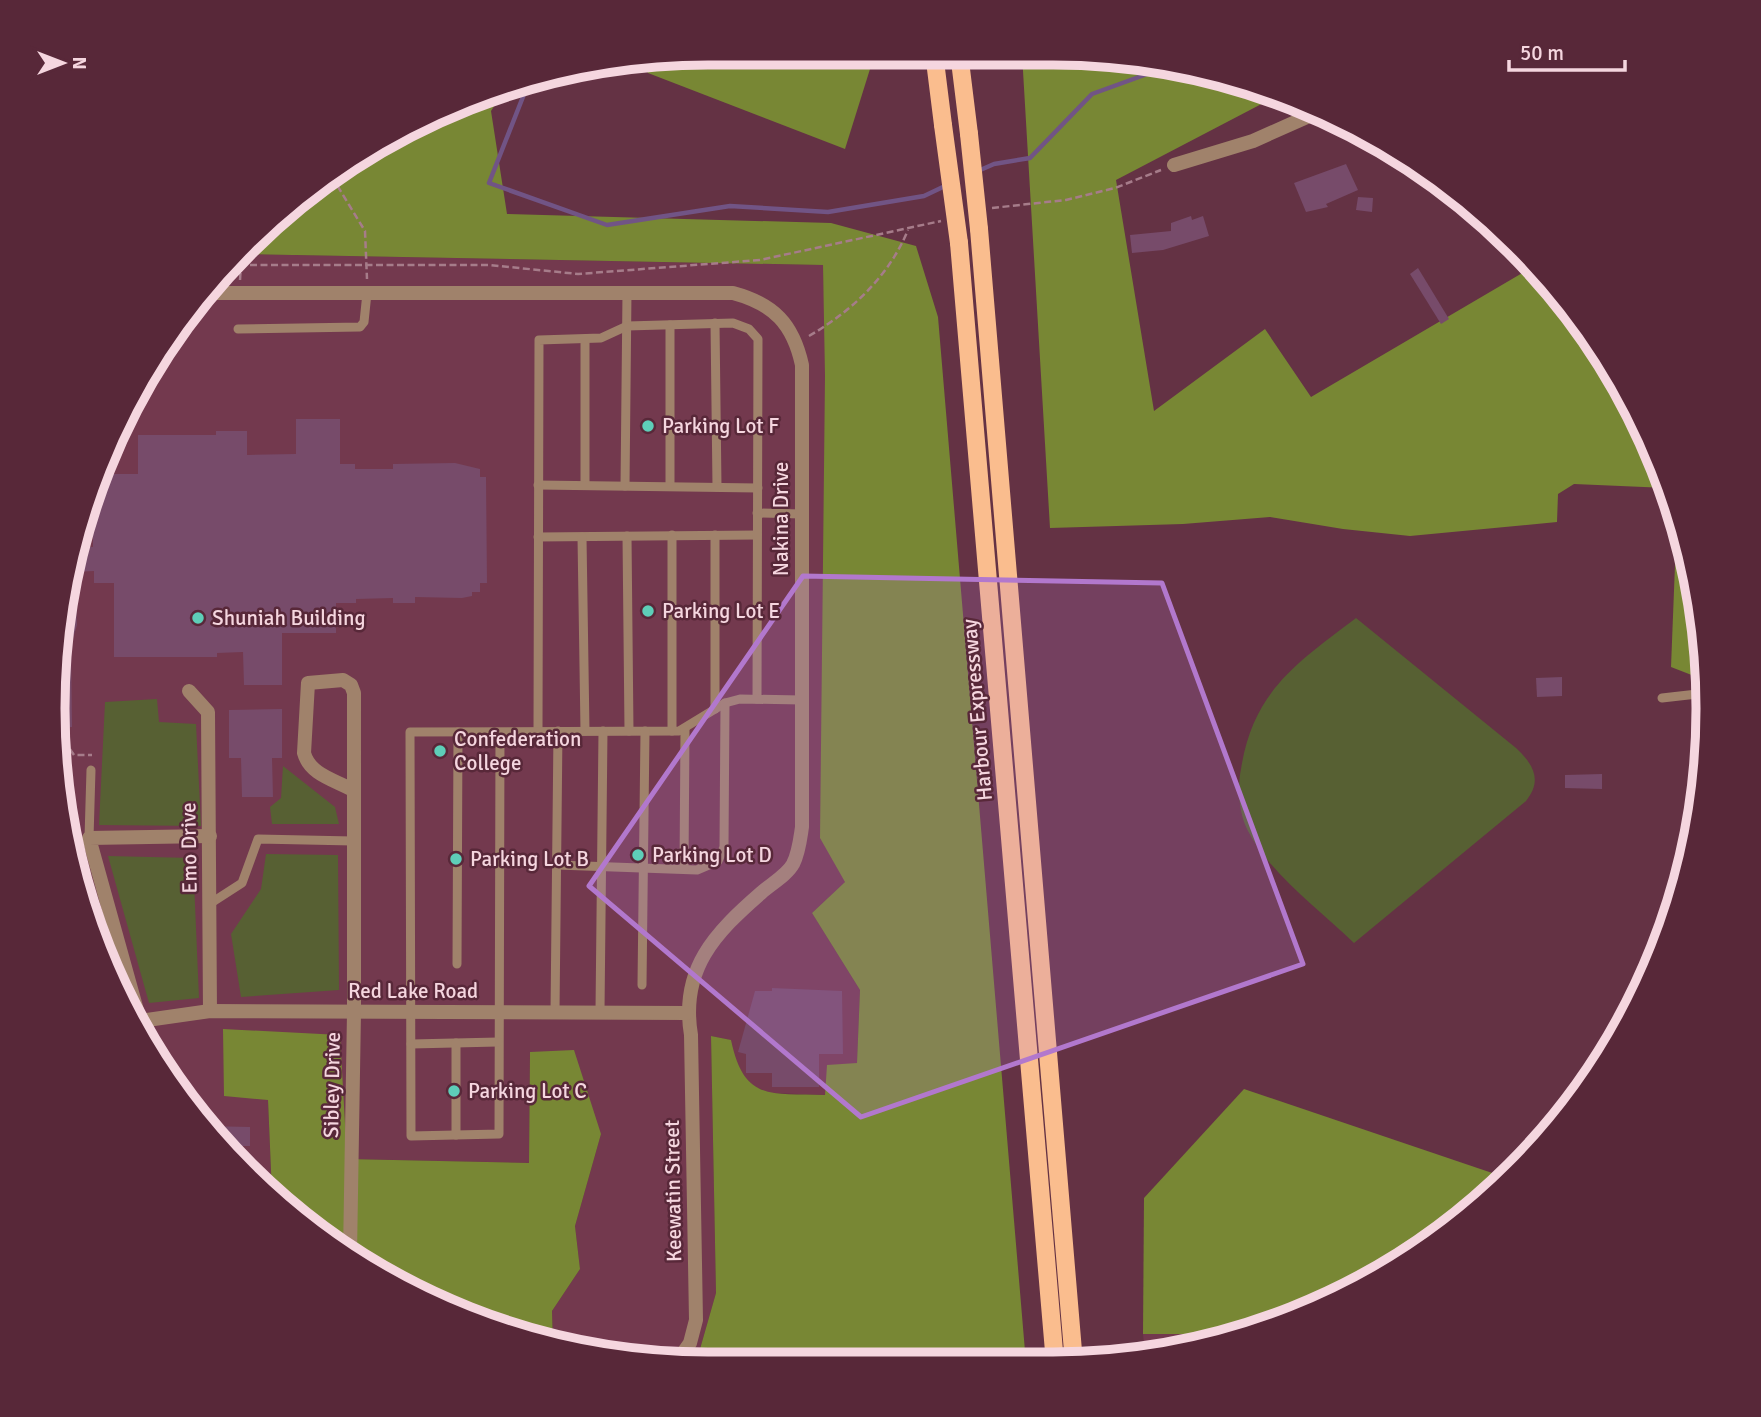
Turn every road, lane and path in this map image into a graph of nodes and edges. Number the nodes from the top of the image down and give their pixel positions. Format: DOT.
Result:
graph roads {
  1 [pos="936,65"];
  2 [pos="960,65"];
  3 [pos="1305,117"];
  4 [pos="1174,165"];
  5 [pos="336,184"];
  6 [pos="991,208"];
  7 [pos="942,221"];
  8 [pos="908,229"];
  9 [pos="242,265"];
  10 [pos="367,265"];
  11 [pos="627,292"];
  12 [pos="217,293"];
  13 [pos="367,293"];
  14 [pos="239,294"];
  15 [pos="715,323"];
  16 [pos="670,325"];
  17 [pos="627,326"];
  18 [pos="238,329"];
  19 [pos="585,339"];
  20 [pos="797,343"];
  21 [pos="538,485"];
  22 [pos="585,485"];
  23 [pos="625,486"];
  24 [pos="670,486"];
  25 [pos="717,487"];
  26 [pos="758,488"];
  27 [pos="757,513"];
  28 [pos="802,514"];
  29 [pos="672,535"];
  30 [pos="715,535"];
  31 [pos="757,535"];
  32 [pos="627,536"];
  33 [pos="538,537"];
  34 [pos="582,537"];
  35 [pos="189,691"];
  36 [pos="1696,694"];
  37 [pos="1662,698"];
  38 [pos="757,699"];
  39 [pos="802,700"];
  40 [pos="725,703"];
  41 [pos="715,709"];
  42 [pos="685,729"];
  43 [pos="538,731"];
  44 [pos="558,731"];
  45 [pos="585,731"];
  46 [pos="603,731"];
  47 [pos="629,731"];
  48 [pos="645,731"];
  49 [pos="672,731"];
  50 [pos="458,732"];
  51 [pos="500,732"];
  52 [pos="66,743"];
  53 [pos="92,755"];
  54 [pos="91,770"];
  55 [pos="353,790"];
  56 [pos="210,836"];
  57 [pos="89,838"];
  58 [pos="353,841"];
  59 [pos="557,865"];
  60 [pos="602,866"];
  61 [pos="643,867"];
  62 [pos="684,869"];
  63 [pos="211,903"];
  64 [pos="457,964"];
  65 [pos="642,985"];
  66 [pos="133,998"];
  67 [pos="210,1011"];
  68 [pos="600,1011"];
  69 [pos="354,1012"];
  70 [pos="411,1012"];
  71 [pos="498,1012"];
  72 [pos="555,1012"];
  73 [pos="687,1013"];
  74 [pos="146,1020"];
  75 [pos="498,1042"];
  76 [pos="456,1043"];
  77 [pos="411,1044"];
  78 [pos="456,1135"];
  79 [pos="350,1243"];
  80 [pos="684,1351"];
  81 [pos="1054,1352"];
  82 [pos="1073,1352"];
  1 -- 81 [label="main road, Harbour Expressway, bridge"];
  2 -- 82 [label="main road, Harbour Expressway, bridge"];
  3 -- 4 [label="street"];
  4 -- 6 [label="path"];
  5 -- 10 [label="path"];
  7 -- 8 [label="path"];
  8 -- 10 [label="path"];
  8 -- 20 [label="path"];
  9 -- 10 [label="path"];
  9 -- 14 [label="path"];
  10 -- 13 [label="path"];
  11 -- 13 [label="street, Nakina Drive"];
  11 -- 17 [label="lane"];
  11 -- 20 [label="street, Nakina Drive"];
  12 -- 14 [label="street, Nakina Drive"];
  13 -- 14 [label="street, Nakina Drive"];
  13 -- 18 [label="lane"];
  15 -- 16 [label="lane"];
  15 -- 25 [label="lane"];
  15 -- 26 [label="lane"];
  16 -- 17 [label="lane"];
  16 -- 24 [label="lane"];
  17 -- 19 [label="lane"];
  17 -- 23 [label="lane"];
  19 -- 21 [label="lane"];
  19 -- 22 [label="lane"];
  20 -- 28 [label="street, Nakina Drive"];
  21 -- 22 [label="lane"];
  21 -- 33 [label="lane"];
  22 -- 23 [label="lane"];
  23 -- 24 [label="lane"];
  24 -- 25 [label="lane"];
  25 -- 26 [label="lane"];
  26 -- 27 [label="lane"];
  27 -- 28 [label="lane"];
  27 -- 31 [label="lane"];
  28 -- 39 [label="street, Nakina Drive"];
  29 -- 30 [label="lane"];
  29 -- 32 [label="lane"];
  29 -- 49 [label="lane"];
  30 -- 31 [label="lane"];
  30 -- 41 [label="lane"];
  31 -- 38 [label="lane"];
  32 -- 34 [label="lane"];
  32 -- 47 [label="lane"];
  33 -- 34 [label="lane"];
  33 -- 43 [label="lane"];
  34 -- 45 [label="lane"];
  35 -- 56 [label="street, Emo Drive"];
  36 -- 37 [label="lane"];
  38 -- 39 [label="lane"];
  38 -- 40 [label="lane"];
  39 -- 73 [label="street, Nakina Drive"];
  40 -- 41 [label="lane"];
  40 -- 62 [label="lane"];
  41 -- 42 [label="lane"];
  42 -- 49 [label="lane"];
  42 -- 62 [label="lane"];
  43 -- 44 [label="lane"];
  43 -- 51 [label="lane"];
  44 -- 45 [label="lane"];
  44 -- 59 [label="lane"];
  45 -- 46 [label="lane"];
  46 -- 47 [label="lane"];
  46 -- 60 [label="lane"];
  47 -- 48 [label="lane"];
  48 -- 49 [label="lane"];
  48 -- 61 [label="lane"];
  50 -- 51 [label="lane"];
  50 -- 64 [label="lane"];
  50 -- 70 [label="lane"];
  51 -- 71 [label="lane"];
  52 -- 53 [label="path"];
  54 -- 57 [label="lane"];
  55 -- 55 [label="street, Sibley Drive"];
  55 -- 58 [label="street, Sibley Drive"];
  56 -- 57 [label="street"];
  56 -- 63 [label="street, Emo Drive"];
  57 -- 66 [label="street, Red Lake Road"];
  58 -- 63 [label="lane"];
  58 -- 69 [label="street, Sibley Drive"];
  59 -- 60 [label="lane"];
  59 -- 72 [label="lane"];
  60 -- 61 [label="lane"];
  60 -- 68 [label="lane"];
  61 -- 62 [label="lane"];
  61 -- 65 [label="lane"];
  63 -- 67 [label="street, Emo Drive"];
  67 -- 69 [label="street, Red Lake Road"];
  67 -- 74 [label="street, Red Lake Road"];
  68 -- 72 [label="street, Red Lake Road"];
  68 -- 73 [label="street, Red Lake Road"];
  69 -- 70 [label="street, Red Lake Road"];
  69 -- 79 [label="street, Sibley Drive"];
  70 -- 71 [label="street, Red Lake Road"];
  70 -- 77 [label="lane"];
  71 -- 72 [label="street, Red Lake Road"];
  71 -- 75 [label="lane"];
  73 -- 80 [label="street, Keewatin Street"];
  75 -- 76 [label="lane"];
  75 -- 78 [label="lane"];
  76 -- 77 [label="lane"];
  76 -- 78 [label="lane"];
  77 -- 78 [label="lane"];
}
